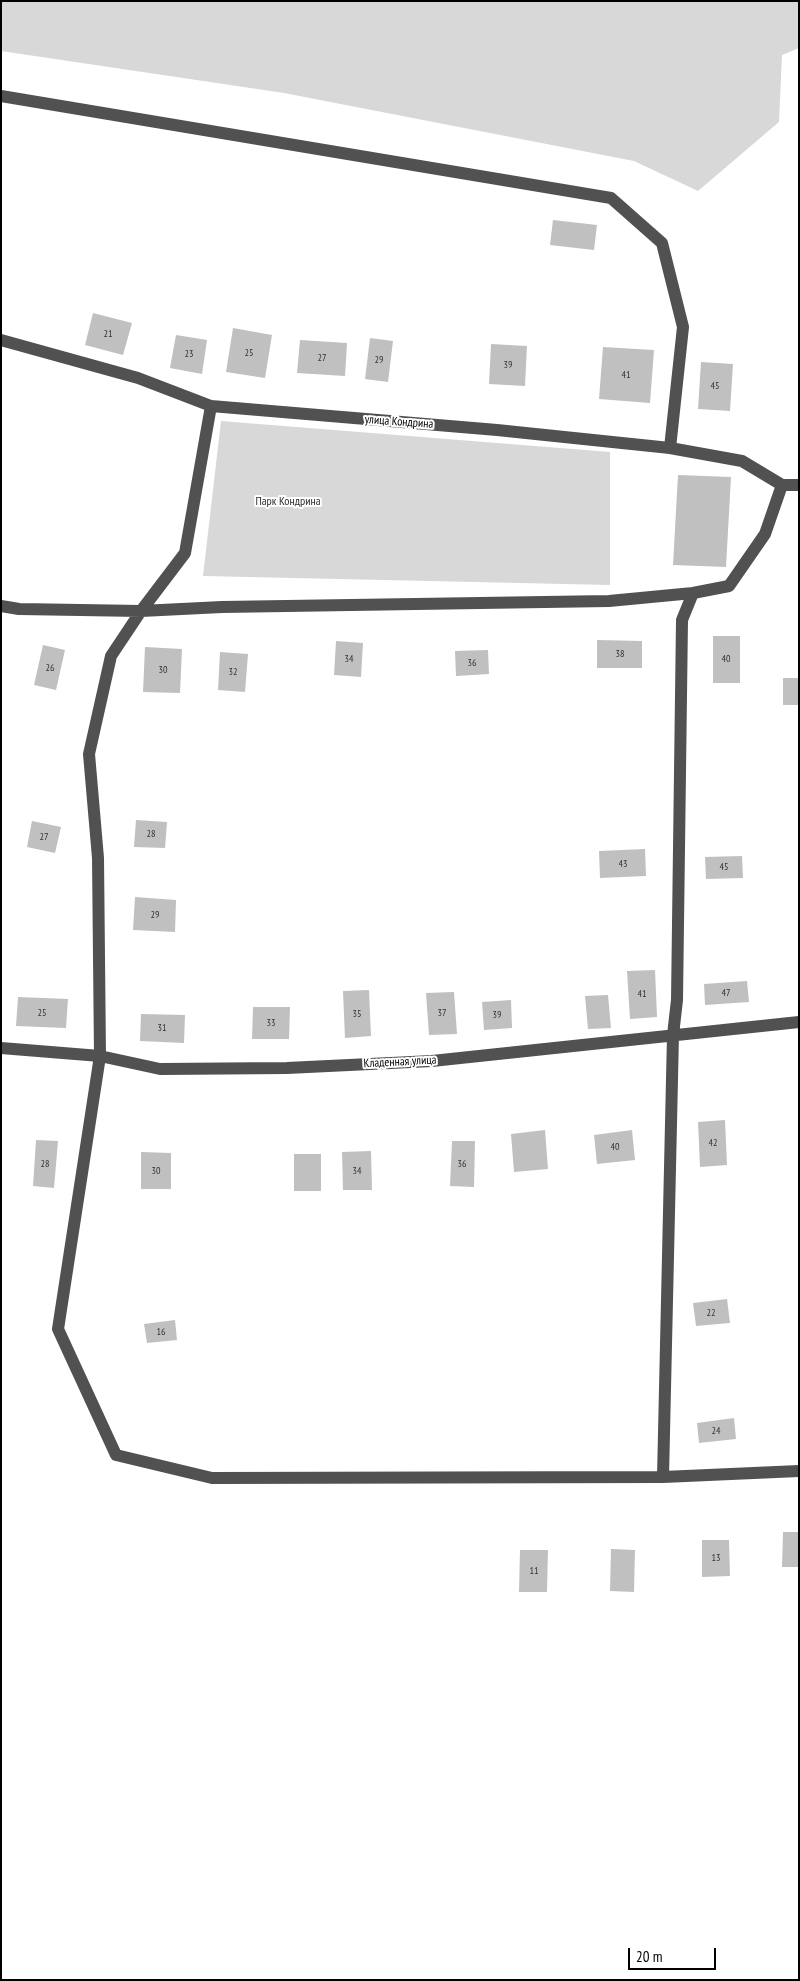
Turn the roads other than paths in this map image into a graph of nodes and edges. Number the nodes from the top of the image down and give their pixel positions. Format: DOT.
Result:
graph roads {
  1 [pos="1,96"];
  2 [pos="1,340"];
  3 [pos="211,406"];
  4 [pos="670,448"];
  5 [pos="782,485"];
  6 [pos="799,485"];
  7 [pos="693,594"];
  8 [pos="1,606"];
  9 [pos="141,611"];
  10 [pos="799,1022"];
  11 [pos="673,1036"];
  12 [pos="1,1048"];
  13 [pos="100,1056"];
  14 [pos="799,1471"];
  15 [pos="663,1477"];
  1 -- 4 [label="street"];
  2 -- 3 [label="street, улица Кондрина"];
  3 -- 4 [label="street, улица Кондрина"];
  3 -- 9 [label="street"];
  4 -- 5 [label="street, улица Кондрина"];
  5 -- 6 [label="street"];
  5 -- 7 [label="street"];
  7 -- 9 [label="street"];
  7 -- 11 [label="street"];
  8 -- 9 [label="street"];
  9 -- 13 [label="street"];
  10 -- 11 [label="street, Кладенная улица"];
  11 -- 13 [label="street, Кладенная улица"];
  11 -- 15 [label="street"];
  12 -- 13 [label="street, Кладенная улица"];
  13 -- 15 [label="street"];
  14 -- 15 [label="street"];
}
